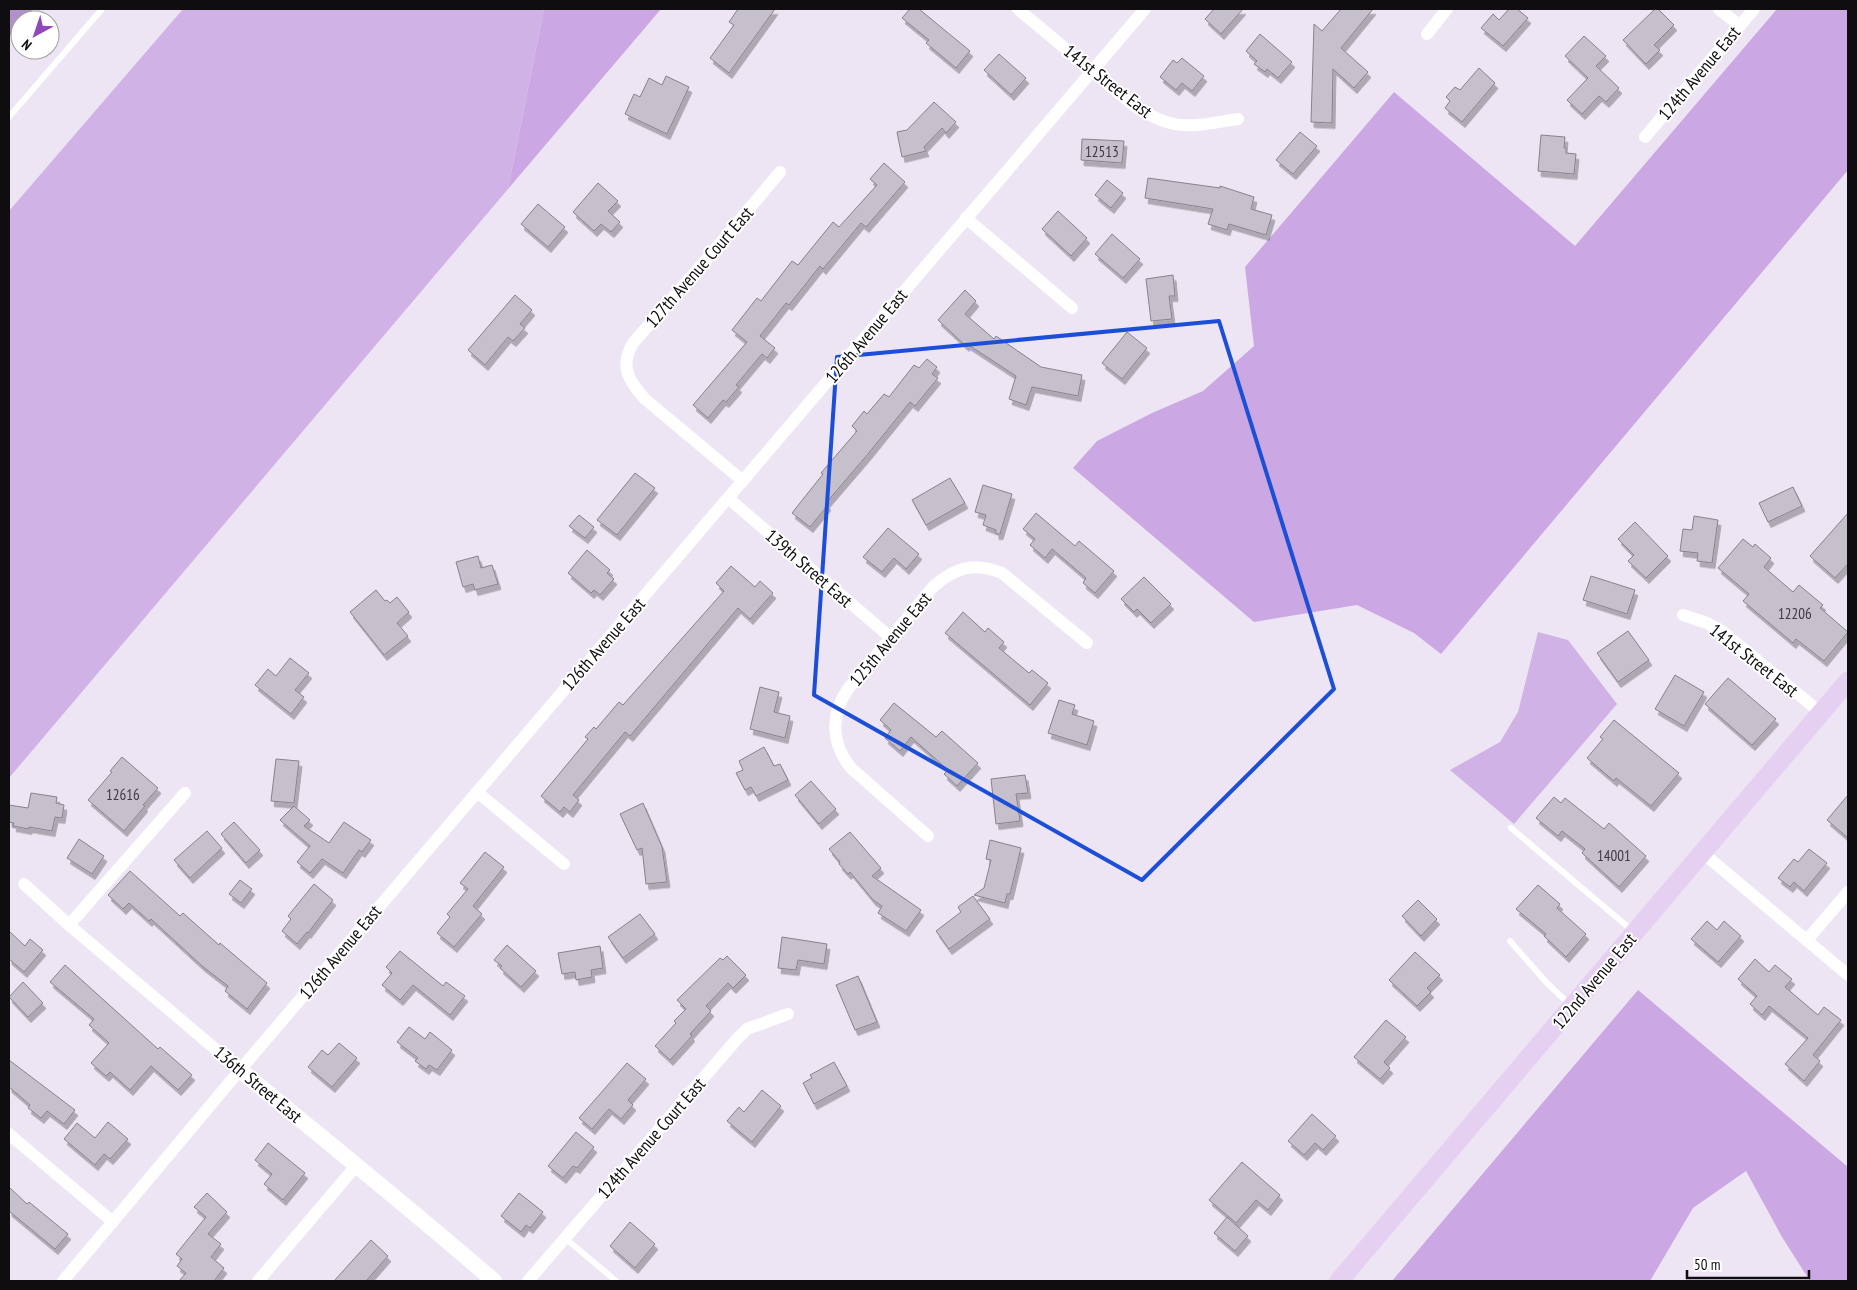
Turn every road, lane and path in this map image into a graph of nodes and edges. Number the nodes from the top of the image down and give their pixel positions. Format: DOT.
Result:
graph roads {
  1 [pos="102,9"];
  2 [pos="1018,9"];
  3 [pos="1145,9"];
  4 [pos="1447,9"];
  5 [pos="1719,9"];
  6 [pos="1754,9"];
  7 [pos="1740,26"];
  8 [pos="1427,34"];
  9 [pos="1092,71"];
  10 [pos="9,117"];
  11 [pos="1238,119"];
  12 [pos="1645,137"];
  13 [pos="780,172"];
  14 [pos="966,218"];
  15 [pos="1072,308"];
  16 [pos="743,481"];
  17 [pos="728,498"];
  18 [pos="1683,615"];
  19 [pos="890,637"];
  20 [pos="1087,642"];
  21 [pos="1848,681"];
  22 [pos="1821,713"];
  23 [pos="477,792"];
  24 [pos="185,793"];
  25 [pos="1511,828"];
  26 [pos="928,836"];
  27 [pos="1703,853"];
  28 [pos="564,864"];
  29 [pos="24,884"];
  30 [pos="1848,892"];
  31 [pos="69,925"];
  32 [pos="1635,933"];
  33 [pos="1807,940"];
  34 [pos="1510,941"];
  35 [pos="1848,975"];
  36 [pos="1572,1007"];
  37 [pos="788,1014"];
  38 [pos="240,1070"];
  39 [pos="9,1134"];
  40 [pos="356,1166"];
  41 [pos="113,1222"];
  42 [pos="565,1238"];
  43 [pos="63,1281"];
  44 [pos="258,1281"];
  45 [pos="494,1281"];
  46 [pos="528,1281"];
  47 [pos="616,1281"];
  48 [pos="1339,1281"];
  1 -- 10 [label="lane"];
  2 -- 9 [label="street, 141st Street East"];
  3 -- 9 [label="street, 126th Avenue East"];
  4 -- 8 [label="street"];
  5 -- 7 [label="street"];
  6 -- 7 [label="street, 124th Avenue East"];
  7 -- 12 [label="street, 124th Avenue East"];
  9 -- 11 [label="street, 141st Street East"];
  9 -- 14 [label="street, 126th Avenue East"];
  13 -- 16 [label="street, 127th Avenue Court East"];
  14 -- 15 [label="street"];
  14 -- 16 [label="street, 126th Avenue East"];
  16 -- 17 [label="street, 126th Avenue East"];
  17 -- 19 [label="street, 139th Street East"];
  17 -- 23 [label="street, 126th Avenue East"];
  18 -- 22 [label="street, 141st Street East"];
  19 -- 20 [label="street, 125th Avenue East"];
  19 -- 26 [label="street, 125th Avenue East"];
  21 -- 22 [label="main road, 122nd Avenue East"];
  22 -- 27 [label="main road, 122nd Avenue East"];
  23 -- 28 [label="street"];
  23 -- 38 [label="street, 126th Avenue East"];
  24 -- 31 [label="street"];
  25 -- 32 [label="lane"];
  27 -- 32 [label="main road, 122nd Avenue East"];
  27 -- 33 [label="street"];
  29 -- 31 [label="street, 136th Street East"];
  30 -- 33 [label="street"];
  31 -- 38 [label="street, 136th Street East"];
  32 -- 36 [label="main road, 122nd Avenue East"];
  33 -- 35 [label="street"];
  34 -- 36 [label="lane"];
  36 -- 48 [label="main road, 122nd Avenue East"];
  37 -- 42 [label="street, 124th Avenue Court East"];
  38 -- 40 [label="street, 136th Street East"];
  38 -- 41 [label="street, 126th Avenue East"];
  39 -- 41 [label="street"];
  40 -- 44 [label="street"];
  40 -- 45 [label="street, 136th Street East"];
  41 -- 43 [label="street, 126th Avenue East"];
  42 -- 46 [label="street, 124th Avenue Court East"];
  42 -- 47 [label="lane"];
}
